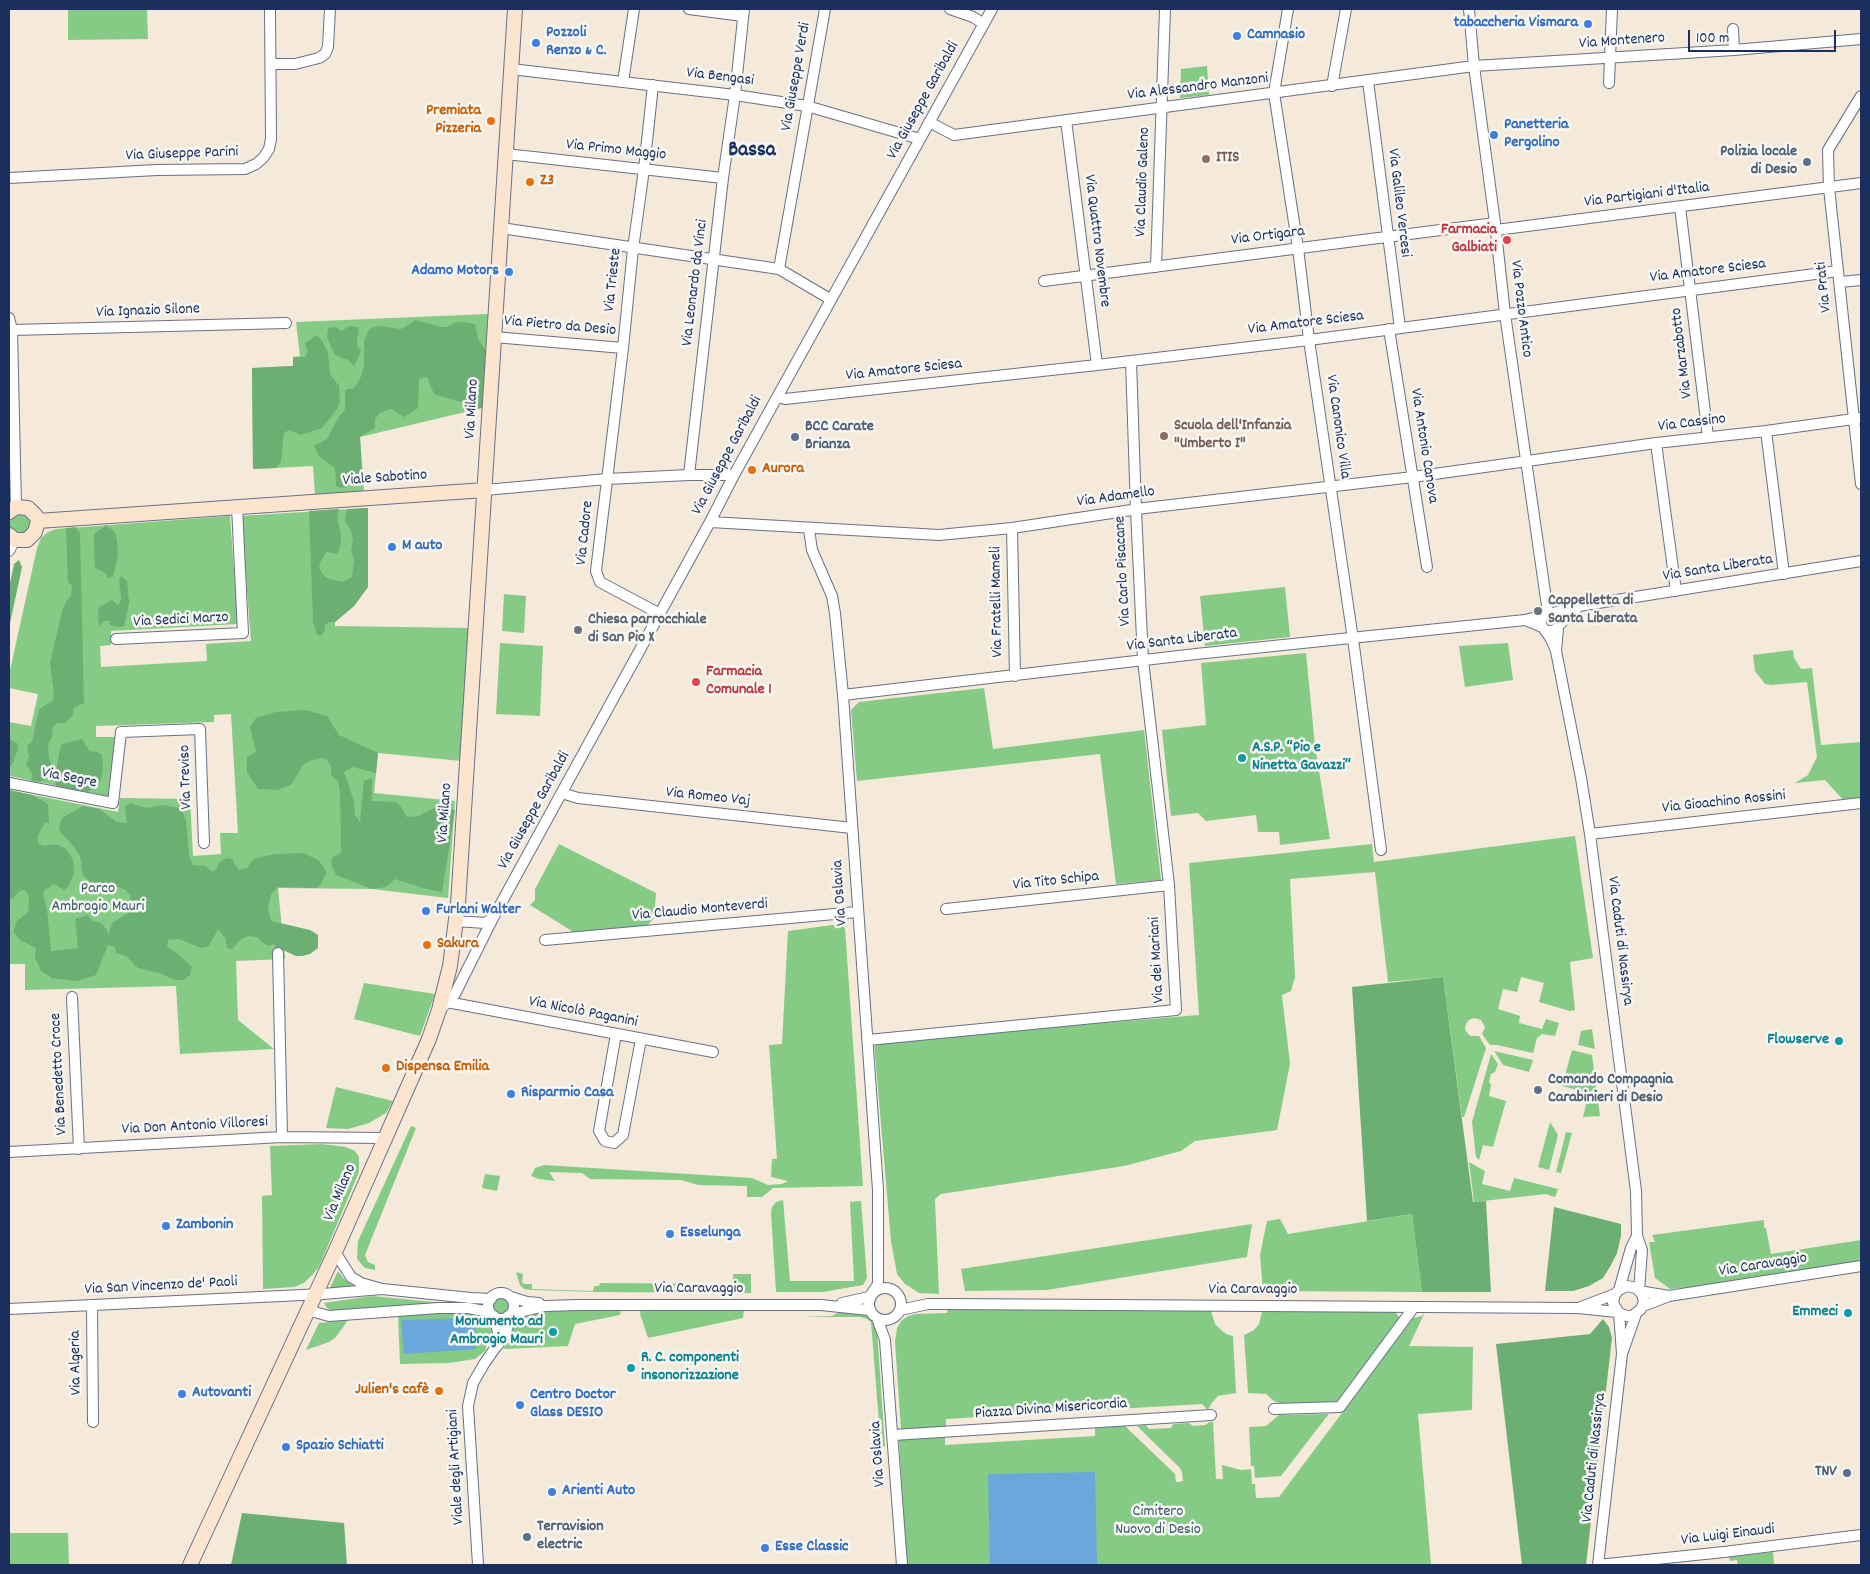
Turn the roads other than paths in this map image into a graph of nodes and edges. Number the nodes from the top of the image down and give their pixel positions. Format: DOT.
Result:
graph roads {
  1 [pos="270,9"];
  2 [pos="330,9"];
  3 [pos="515,9"];
  4 [pos="634,9"];
  5 [pos="689,9"];
  6 [pos="825,9"];
  7 [pos="950,9"];
  8 [pos="992,9"];
  9 [pos="1165,9"];
  10 [pos="1288,9"];
  11 [pos="1346,9"];
  12 [pos="1469,9"];
  13 [pos="1612,9"];
  14 [pos="744,12"];
  15 [pos="984,24"];
  16 [pos="1733,28"];
  17 [pos="1861,39"];
  18 [pos="1734,50"];
  19 [pos="1610,58"];
  20 [pos="270,64"];
  21 [pos="1474,66"];
  22 [pos="511,69"];
  23 [pos="1368,81"];
  24 [pos="624,82"];
  25 [pos="1609,84"];
  26 [pos="653,85"];
  27 [pos="1332,86"];
  28 [pos="1274,93"];
  29 [pos="735,95"];
  30 [pos="1861,96"];
  31 [pos="807,106"];
  32 [pos="1161,108"];
  33 [pos="1066,120"];
  34 [pos="929,122"];
  35 [pos="920,139"];
  36 [pos="506,154"];
  37 [pos="644,169"];
  38 [pos="9,178"];
  39 [pos="723,178"];
  40 [pos="1861,183"];
  41 [pos="1829,188"];
  42 [pos="1680,207"];
  43 [pos="1495,226"];
  44 [pos="500,228"];
  45 [pos="1388,237"];
  46 [pos="1298,248"];
  47 [pos="632,249"];
  48 [pos="713,260"];
  49 [pos="1156,267"];
  50 [pos="779,269"];
  51 [pos="1838,271"];
  52 [pos="1085,276"];
  53 [pos="1861,280"];
  54 [pos="1044,281"];
  55 [pos="1840,282"];
  56 [pos="1690,290"];
  57 [pos="830,299"];
  58 [pos="1505,314"];
  59 [pos="9,318"];
  60 [pos="286,323"];
  61 [pos="1400,328"];
  62 [pos="1389,329"];
  63 [pos="12,330"];
  64 [pos="494,336"];
  65 [pos="1309,340"];
  66 [pos="623,348"];
  67 [pos="1131,361"];
  68 [pos="1097,365"];
  69 [pos="777,397"];
  70 [pos="1858,419"];
  71 [pos="1766,431"];
  72 [pos="1708,437"];
  73 [pos="1656,443"];
  74 [pos="1526,461"];
  75 [pos="689,475"];
  76 [pos="734,475"];
  77 [pos="1413,477"];
  78 [pos="607,479"];
  79 [pos="1861,484"];
  80 [pos="1330,486"];
  81 [pos="485,490"];
  82 [pos="237,507"];
  83 [pos="12,509"];
  84 [pos="1136,510"];
  85 [pos="38,522"];
  86 [pos="710,522"];
  87 [pos="1012,528"];
  88 [pos="809,529"];
  89 [pos="11,542"];
  90 [pos="1861,560"];
  91 [pos="1426,567"];
  92 [pos="1784,574"];
  93 [pos="1676,591"];
  94 [pos="1579,606"];
  95 [pos="660,614"];
  96 [pos="1548,614"];
  97 [pos="1524,620"];
  98 [pos="1558,626"];
  99 [pos="1543,628"];
  100 [pos="1353,638"];
  101 [pos="116,639"];
  102 [pos="1556,651"];
  103 [pos="1143,660"];
  104 [pos="1015,676"];
  105 [pos="843,695"];
  106 [pos="121,732"];
  107 [pos="9,783"];
  108 [pos="562,793"];
  109 [pos="1861,803"];
  110 [pos="852,828"];
  111 [pos="1590,834"];
  112 [pos="204,843"];
  113 [pos="1381,850"];
  114 [pos="1169,885"];
  115 [pos="946,909"];
  116 [pos="857,912"];
  117 [pos="493,918"];
  118 [pos="456,921"];
  119 [pos="545,940"];
  120 [pos="278,953"];
  121 [pos="72,997"];
  122 [pos="443,1006"];
  123 [pos="616,1034"];
  124 [pos="641,1039"];
  125 [pos="868,1040"];
  126 [pos="712,1052"];
  127 [pos="282,1138"];
  128 [pos="384,1138"];
  129 [pos="79,1149"];
  130 [pos="9,1152"];
  131 [pos="1637,1236"];
  132 [pos="334,1252"];
  133 [pos="879,1259"];
  134 [pos="1861,1266"];
  135 [pos="382,1289"];
  136 [pos="892,1289"];
  137 [pos="1639,1291"];
  138 [pos="1617,1292"];
  139 [pos="315,1295"];
  140 [pos="871,1295"];
  141 [pos="1669,1296"];
  142 [pos="511,1297"];
  143 [pos="900,1297"];
  144 [pos="491,1298"];
  145 [pos="928,1304"];
  146 [pos="92,1305"];
  147 [pos="578,1305"];
  148 [pos="821,1305"];
  149 [pos="1414,1307"];
  150 [pos="1578,1308"];
  151 [pos="9,1309"];
  152 [pos="307,1310"];
  153 [pos="869,1310"];
  154 [pos="900,1310"];
  155 [pos="1640,1310"];
  156 [pos="1618,1312"];
  157 [pos="492,1314"];
  158 [pos="510,1315"];
  159 [pos="877,1318"];
  160 [pos="892,1319"];
  161 [pos="885,1340"];
  162 [pos="498,1345"];
  163 [pos="1622,1354"];
  164 [pos="1274,1409"];
  165 [pos="1211,1415"];
  166 [pos="93,1422"];
  167 [pos="893,1435"];
  168 [pos="1861,1535"];
  169 [pos="190,1565"];
  170 [pos="478,1565"];
  171 [pos="902,1565"];
  172 [pos="1598,1565"];
  1 -- 20 [label="street, Via Giuseppe Parini"];
  2 -- 20 [label="street"];
  3 -- 22 [label="main road, Via Milano"];
  4 -- 24 [label="street"];
  5 -- 14 [label="street"];
  6 -- 31 [label="street, Via Giuseppe Verdi"];
  7 -- 15 [label="street"];
  8 -- 15 [label="street, Via Giuseppe Garibaldi"];
  9 -- 32 [label="street, Via Claudio Galeno"];
  10 -- 28 [label="street, Via Canonico Villa"];
  11 -- 27 [label="street"];
  12 -- 21 [label="street, Via Pozzo Antico"];
  13 -- 19 [label="street"];
  14 -- 29 [label="street, Via Leonardo da Vinci"];
  15 -- 34 [label="street, Via Giuseppe Garibaldi"];
  16 -- 18 [label="street"];
  17 -- 18 [label="street, Via Montenero"];
  18 -- 19 [label="street, Via Montenero"];
  19 -- 21 [label="street, Via Montenero"];
  19 -- 25 [label="street"];
  20 -- 38 [label="street, Via Giuseppe Parini"];
  21 -- 23 [label="street, Via Alessandro Manzoni"];
  21 -- 43 [label="street, Via Pozzo Antico"];
  22 -- 24 [label="street, Via Bengasi"];
  22 -- 36 [label="main road, Via Milano"];
  23 -- 27 [label="street, Via Alessandro Manzoni"];
  23 -- 45 [label="street, Via Galileo Vercesi"];
  24 -- 26 [label="street, Via Bengasi"];
  26 -- 29 [label="street, Via Bengasi"];
  26 -- 37 [label="street, Via Trieste"];
  27 -- 28 [label="street, Via Alessandro Manzoni"];
  28 -- 32 [label="street, Via Alessandro Manzoni"];
  28 -- 46 [label="street, Via Canonico Villa"];
  29 -- 31 [label="street, Via Bengasi"];
  29 -- 39 [label="street, Via Leonardo da Vinci"];
  30 -- 41 [label="street, Via Prati"];
  31 -- 35 [label="street, Via Bengasi"];
  31 -- 50 [label="street, Via Giuseppe Verdi"];
  32 -- 33 [label="street, Via Alessandro Manzoni"];
  32 -- 49 [label="street, Via Claudio Galeno"];
  33 -- 34 [label="street, Via Alessandro Manzoni"];
  33 -- 52 [label="street, Via Quattro Novembre"];
  34 -- 35 [label="street, Via Giuseppe Garibaldi"];
  35 -- 57 [label="street, Via Giuseppe Garibaldi"];
  36 -- 37 [label="street, Via Primo Maggio"];
  36 -- 44 [label="main road, Via Milano"];
  37 -- 39 [label="street, Via Primo Maggio"];
  37 -- 47 [label="street, Via Trieste"];
  39 -- 48 [label="street, Via Leonardo da Vinci"];
  40 -- 41 [label="street, Via Partigiani d'Italia"];
  41 -- 42 [label="street, Via Partigiani d'Italia"];
  41 -- 51 [label="street, Via Prati"];
  42 -- 43 [label="street, Via Partigiani d'Italia"];
  42 -- 56 [label="street, Via Marzabotto"];
  43 -- 45 [label="street, Via Ortigara"];
  43 -- 58 [label="street, Via Pozzo Antico"];
  44 -- 47 [label="street"];
  44 -- 64 [label="main road, Via Milano"];
  45 -- 46 [label="street, Via Ortigara"];
  45 -- 61 [label="street, Via Galileo Vercesi"];
  46 -- 49 [label="street, Via Ortigara"];
  46 -- 65 [label="street, Via Canonico Villa"];
  47 -- 48 [label="street"];
  47 -- 66 [label="street, Via Trieste"];
  48 -- 50 [label="street"];
  48 -- 75 [label="street, Via Leonardo da Vinci"];
  49 -- 52 [label="street, Via Ortigara"];
  50 -- 57 [label="street"];
  51 -- 55 [label="street, Via Prati"];
  51 -- 56 [label="street, Via Amatore Sciesa"];
  52 -- 54 [label="street, Via Ortigara"];
  52 -- 68 [label="street, Via Quattro Novembre"];
  53 -- 55 [label="street"];
  55 -- 70 [label="street, Via Prati"];
  56 -- 58 [label="street, Via Amatore Sciesa"];
  56 -- 72 [label="street, Via Marzabotto"];
  57 -- 69 [label="street, Via Giuseppe Garibaldi"];
  58 -- 61 [label="street, Via Amatore Sciesa"];
  58 -- 74 [label="street, Via Pozzo Antico"];
  59 -- 63 [label="street"];
  60 -- 63 [label="street, Via Ignazio Silone"];
  61 -- 62 [label="street, Via Amatore Sciesa"];
  62 -- 65 [label="street, Via Amatore Sciesa"];
  62 -- 77 [label="street, Via Antonio Canova"];
  63 -- 83 [label="street"];
  64 -- 66 [label="street, Via Pietro da Desio"];
  64 -- 81 [label="main road, Via Milano"];
  65 -- 67 [label="street, Via Amatore Sciesa"];
  65 -- 80 [label="street, Via Canonico Villa"];
  66 -- 78 [label="street, Via Trieste"];
  67 -- 68 [label="street, Via Amatore Sciesa"];
  67 -- 84 [label="street, Via Carlo Pisacane"];
  68 -- 69 [label="street, Via Amatore Sciesa"];
  69 -- 76 [label="street, Via Giuseppe Garibaldi"];
  70 -- 71 [label="street, Via Cassino"];
  70 -- 79 [label="street, Via Prati"];
  71 -- 72 [label="street, Via Cassino"];
  71 -- 92 [label="street"];
  72 -- 73 [label="street, Via Cassino"];
  73 -- 74 [label="street, Via Cassino"];
  73 -- 93 [label="street"];
  74 -- 77 [label="street, Via Adamello"];
  74 -- 96 [label="street, Via Pozzo Antico"];
  75 -- 76 [label="street, Viale Sabotino"];
  75 -- 78 [label="street, Viale Sabotino"];
  76 -- 86 [label="street, Via Giuseppe Garibaldi"];
  77 -- 80 [label="street, Via Adamello"];
  77 -- 91 [label="street, Via Antonio Canova"];
  78 -- 81 [label="street, Viale Sabotino"];
  78 -- 95 [label="street, Via Cadore"];
  80 -- 84 [label="street, Via Adamello"];
  80 -- 100 [label="street, Via Canonico Villa"];
  81 -- 82 [label="main road, Viale Sabotino"];
  81 -- 118 [label="main road, Via Milano"];
  82 -- 85 [label="main road, Viale Sabotino"];
  82 -- 101 [label="street, Via Sedici Marzo"];
  83 -- 85 [label="main road"];
  84 -- 87 [label="street, Via Adamello"];
  84 -- 103 [label="street, Via Carlo Pisacane"];
  85 -- 89 [label="main road"];
  86 -- 88 [label="street, Via Adamello"];
  86 -- 95 [label="street, Via Giuseppe Garibaldi"];
  87 -- 88 [label="street, Via Adamello"];
  87 -- 104 [label="street, Via Fratelli Mameli"];
  88 -- 105 [label="street, Via Oslavia"];
  90 -- 92 [label="street, Via Santa Liberata"];
  92 -- 93 [label="street, Via Santa Liberata"];
  93 -- 94 [label="street, Via Santa Liberata"];
  94 -- 96 [label="street, Via Santa Liberata"];
  94 -- 98 [label="street"];
  95 -- 108 [label="street, Via Giuseppe Garibaldi"];
  96 -- 97 [label="street, Via Santa Liberata"];
  96 -- 98 [label="street"];
  96 -- 99 [label="street"];
  97 -- 99 [label="street, Via Santa Liberata"];
  97 -- 100 [label="street, Via Santa Liberata"];
  98 -- 99 [label="street"];
  98 -- 102 [label="street"];
  99 -- 102 [label="street"];
  100 -- 103 [label="street, Via Santa Liberata"];
  100 -- 113 [label="street, Via Canonico Villa"];
  102 -- 111 [label="street, Via Caduti di Nassirya"];
  103 -- 104 [label="street, Via Santa Liberata"];
  103 -- 114 [label="street, Via dei Mariani"];
  104 -- 105 [label="street, Via Santa Liberata"];
  105 -- 110 [label="street, Via Oslavia"];
  106 -- 107 [label="street, Via Segre"];
  106 -- 112 [label="street, Via Treviso"];
  108 -- 110 [label="street, Via Romeo Vaj"];
  108 -- 117 [label="street, Via Giuseppe Garibaldi"];
  109 -- 111 [label="street, Via Gioachino Rossini"];
  110 -- 116 [label="street, Via Oslavia"];
  111 -- 131 [label="street, Via Caduti di Nassirya"];
  114 -- 115 [label="street, Via Tito Schipa"];
  114 -- 125 [label="street, Via dei Mariani"];
  116 -- 119 [label="street, Via Claudio Monteverdi"];
  116 -- 125 [label="street, Via Oslavia"];
  117 -- 118 [label="street"];
  117 -- 122 [label="street, Via Giuseppe Garibaldi"];
  118 -- 122 [label="main road, Via Milano"];
  120 -- 127 [label="street"];
  121 -- 129 [label="street, Via Benedetto Croce"];
  122 -- 123 [label="street, Via Nicolò Paganini"];
  122 -- 128 [label="main road, Via Milano"];
  123 -- 124 [label="street, Via Nicolò Paganini"];
  123 -- 124 [label="street"];
  124 -- 126 [label="street, Via Nicolò Paganini"];
  125 -- 133 [label="street, Via Oslavia"];
  127 -- 128 [label="street, Via Don Antonio Villoresi"];
  127 -- 129 [label="street, Via Don Antonio Villoresi"];
  128 -- 132 [label="main road, Via Milano"];
  129 -- 130 [label="street, Via Don Antonio Villoresi"];
  131 -- 137 [label="street, Via Caduti di Nassirya"];
  131 -- 138 [label="street, Via Caduti di Nassirya"];
  132 -- 135 [label="street"];
  132 -- 139 [label="main road, Via Milano"];
  133 -- 136 [label="street, Via Oslavia"];
  133 -- 140 [label="street, Via Oslavia"];
  134 -- 141 [label="street, Via Caravaggio"];
  135 -- 139 [label="street"];
  135 -- 144 [label="street"];
  136 -- 140 [label="street"];
  136 -- 143 [label="street"];
  137 -- 138 [label="street"];
  137 -- 141 [label="street, Via Caravaggio"];
  137 -- 155 [label="street"];
  138 -- 150 [label="street, Via Caravaggio"];
  138 -- 156 [label="street"];
  139 -- 146 [label="street, Via San Vincenzo de' Paoli"];
  139 -- 152 [label="main road, Via Milano"];
  140 -- 148 [label="street, Via Caravaggio"];
  140 -- 153 [label="street"];
  141 -- 155 [label="street, Via Caravaggio"];
  142 -- 144 [label="street"];
  142 -- 147 [label="street, Via Caravaggio"];
  142 -- 158 [label="street"];
  143 -- 145 [label="street, Via Caravaggio"];
  143 -- 154 [label="street"];
  144 -- 157 [label="street"];
  145 -- 149 [label="street, Via Caravaggio"];
  145 -- 154 [label="street, Via Caravaggio"];
  146 -- 151 [label="street, Via San Vincenzo de' Paoli"];
  146 -- 166 [label="street, Via Algeria"];
  147 -- 148 [label="street, Via Caravaggio"];
  147 -- 158 [label="street, Via Caravaggio"];
  148 -- 153 [label="street, Via Caravaggio"];
  149 -- 150 [label="street, Via Caravaggio"];
  149 -- 164 [label="street"];
  150 -- 156 [label="street, Via Caravaggio"];
  152 -- 157 [label="street"];
  152 -- 169 [label="main road, Via Milano"];
  153 -- 159 [label="street"];
  154 -- 160 [label="street"];
  155 -- 156 [label="street"];
  155 -- 163 [label="street, Via Caduti di Nassirya"];
  156 -- 163 [label="street, Via Caduti di Nassirya"];
  157 -- 158 [label="street"];
  157 -- 162 [label="street"];
  158 -- 162 [label="street, Viale degli Artigiani"];
  159 -- 160 [label="street"];
  159 -- 161 [label="street, Via Oslavia"];
  160 -- 161 [label="street, Via Oslavia"];
  161 -- 167 [label="street, Via Oslavia"];
  162 -- 170 [label="street, Viale degli Artigiani"];
  163 -- 172 [label="street, Via Caduti di Nassirya"];
  165 -- 167 [label="street, Piazza Divina Misericordia"];
  167 -- 171 [label="street, Via Oslavia"];
  168 -- 172 [label="street, Via Luigi Einaudi"];
}
